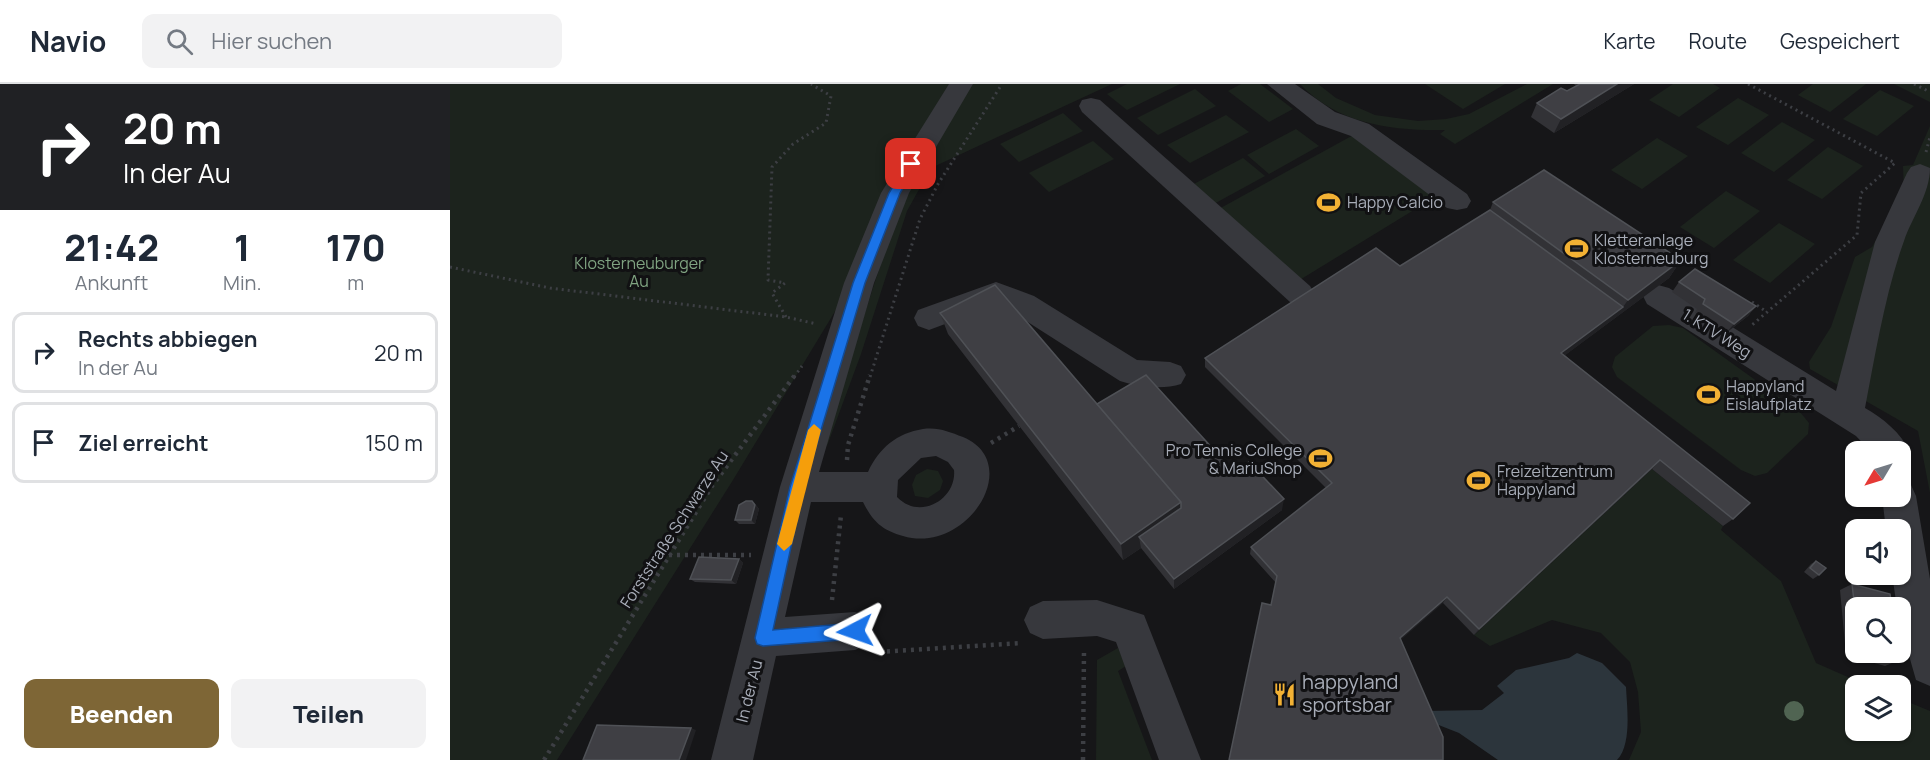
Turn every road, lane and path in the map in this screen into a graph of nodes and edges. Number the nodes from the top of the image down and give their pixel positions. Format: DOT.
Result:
graph roads {
  1 [pos="811,84"];
  2 [pos="961,84"];
  3 [pos="1002,84"];
  4 [pos="1279,84"];
  5 [pos="1748,84"];
  6 [pos="1914,84"];
  7 [pos="1930,92"];
  8 [pos="1091,106"];
  9 [pos="1920,173"];
  10 [pos="1456,201"];
  11 [pos="450,267"];
  12 [pos="1300,294"];
  13 [pos="1658,296"];
  14 [pos="1752,302"];
  15 [pos="1767,312"];
  16 [pos="786,317"];
  17 [pos="929,318"];
  18 [pos="844,329"];
  19 [pos="1731,343"];
  20 [pos="808,359"];
  21 [pos="1170,375"];
  22 [pos="1847,414"];
  23 [pos="1882,441"];
  24 [pos="797,487"];
  25 [pos="878,487"];
  26 [pos="844,488"];
  27 [pos="1901,507"];
  28 [pos="669,555"];
  29 [pos="782,555"];
  30 [pos="1084,618"];
  31 [pos="1037,631"];
  32 [pos="763,638"];
  33 [pos="852,639"];
  34 [pos="1930,666"];
  35 [pos="544,760"];
  36 [pos="732,760"];
  37 [pos="1083,760"];
  38 [pos="1180,760"];
  1 -- 16 [label="path"];
  2 -- 18 [label="street, In der Au"];
  3 -- 26 [label="path"];
  4 -- 10 [label="street"];
  5 -- 15 [label="path"];
  6 -- 7 [label="path"];
  8 -- 12 [label="street"];
  9 -- 22 [label="street"];
  11 -- 16 [label="path"];
  13 -- 19 [label="street, 1. KTV Weg"];
  14 -- 15 [label="path"];
  15 -- 19 [label="path"];
  16 -- 18 [label="path"];
  17 -- 21 [label="street"];
  18 -- 24 [label="street, In der Au"];
  19 -- 22 [label="street, 1. KTV Weg"];
  20 -- 28 [label="path, Forststraße Schwarze Au"];
  22 -- 23 [label="street, 1. KTV Weg"];
  24 -- 26 [label="street"];
  24 -- 29 [label="street, In der Au"];
  25 -- 26 [label="street"];
  26 -- 33 [label="path"];
  27 -- 34 [label="street"];
  28 -- 29 [label="path"];
  28 -- 35 [label="path, Forststraße Schwarze Au"];
  29 -- 32 [label="street, In der Au"];
  30 -- 31 [label="street"];
  30 -- 37 [label="path"];
  30 -- 38 [label="street"];
  31 -- 33 [label="path"];
  32 -- 33 [label="street"];
  32 -- 36 [label="street, In der Au"];
}
